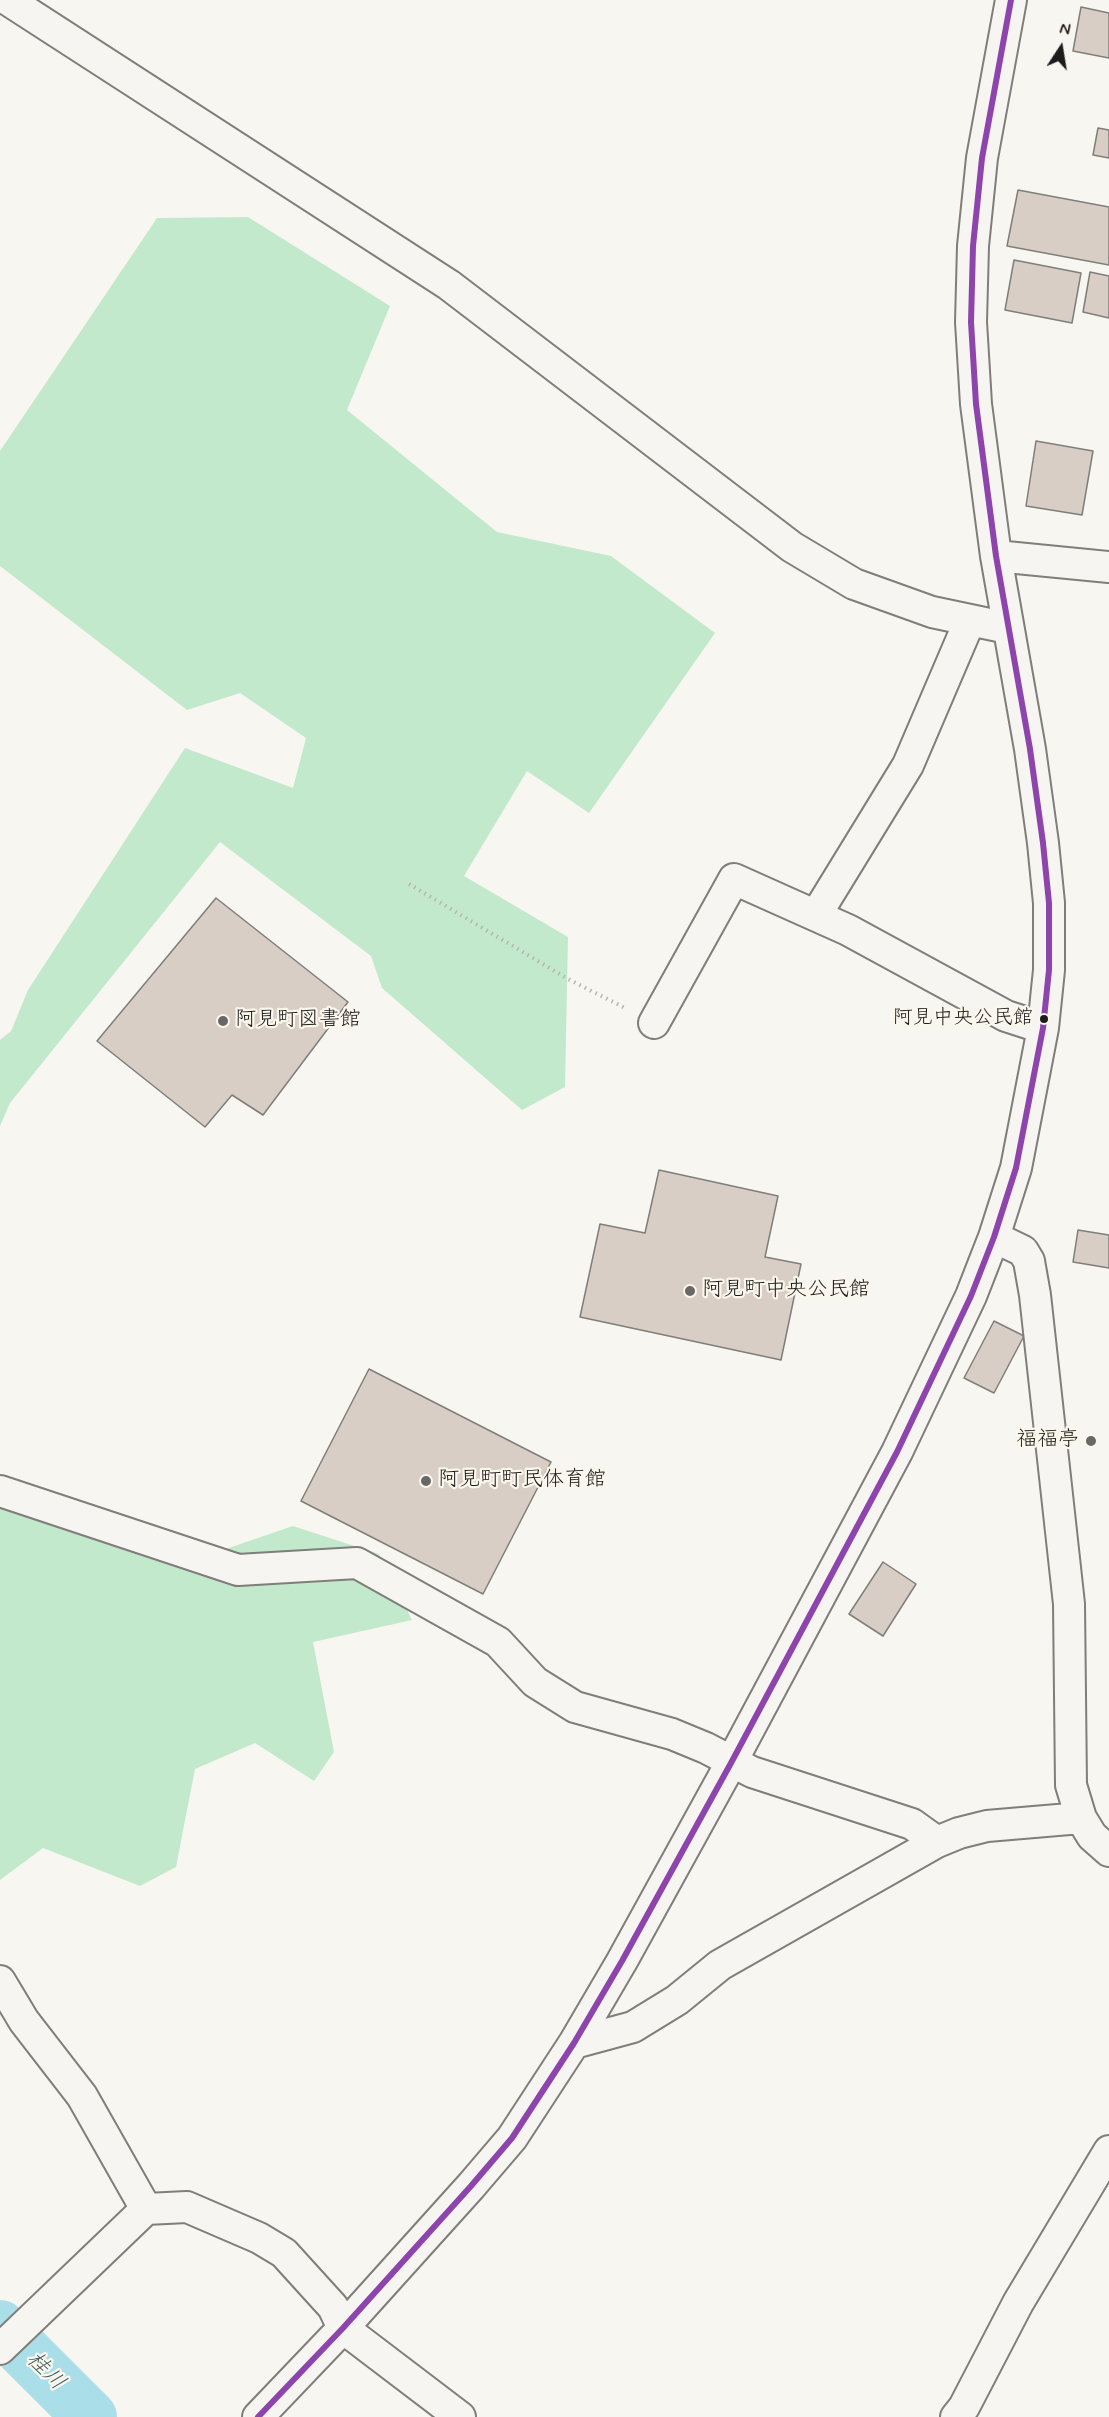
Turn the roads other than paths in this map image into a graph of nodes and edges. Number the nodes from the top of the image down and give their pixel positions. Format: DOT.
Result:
graph roads {
  1 [pos="8,0"];
  2 [pos="1011,0"];
  3 [pos="996,556"];
  4 [pos="1109,567"];
  5 [pos="970,620"];
  6 [pos="1008,628"];
  7 [pos="816,915"];
  8 [pos="654,1023"];
  9 [pos="1043,1028"];
  10 [pos="994,1237"];
  11 [pos="0,1491"];
  12 [pos="731,1762"];
  13 [pos="1081,1818"];
  14 [pos="937,1842"];
  15 [pos="1109,1851"];
  16 [pos="0,1981"];
  17 [pos="574,2043"];
  18 [pos="1109,2151"];
  19 [pos="146,2208"];
  20 [pos="343,2328"];
  21 [pos="0,2349"];
  22 [pos="258,2417"];
  23 [pos="460,2417"];
  24 [pos="956,2417"];
  1 -- 5 [label="street"];
  2 -- 3 [label="street"];
  3 -- 4 [label="street"];
  3 -- 6 [label="street"];
  5 -- 6 [label="street"];
  5 -- 7 [label="street"];
  6 -- 9 [label="street"];
  7 -- 8 [label="street"];
  7 -- 9 [label="street"];
  9 -- 10 [label="street"];
  10 -- 12 [label="street"];
  10 -- 13 [label="street"];
  11 -- 12 [label="street"];
  12 -- 14 [label="street"];
  12 -- 17 [label="street"];
  13 -- 14 [label="street"];
  13 -- 15 [label="street"];
  14 -- 17 [label="street"];
  16 -- 19 [label="street"];
  17 -- 20 [label="street"];
  18 -- 24 [label="street"];
  19 -- 20 [label="street"];
  19 -- 21 [label="street"];
  20 -- 22 [label="street"];
  20 -- 23 [label="street"];
}
